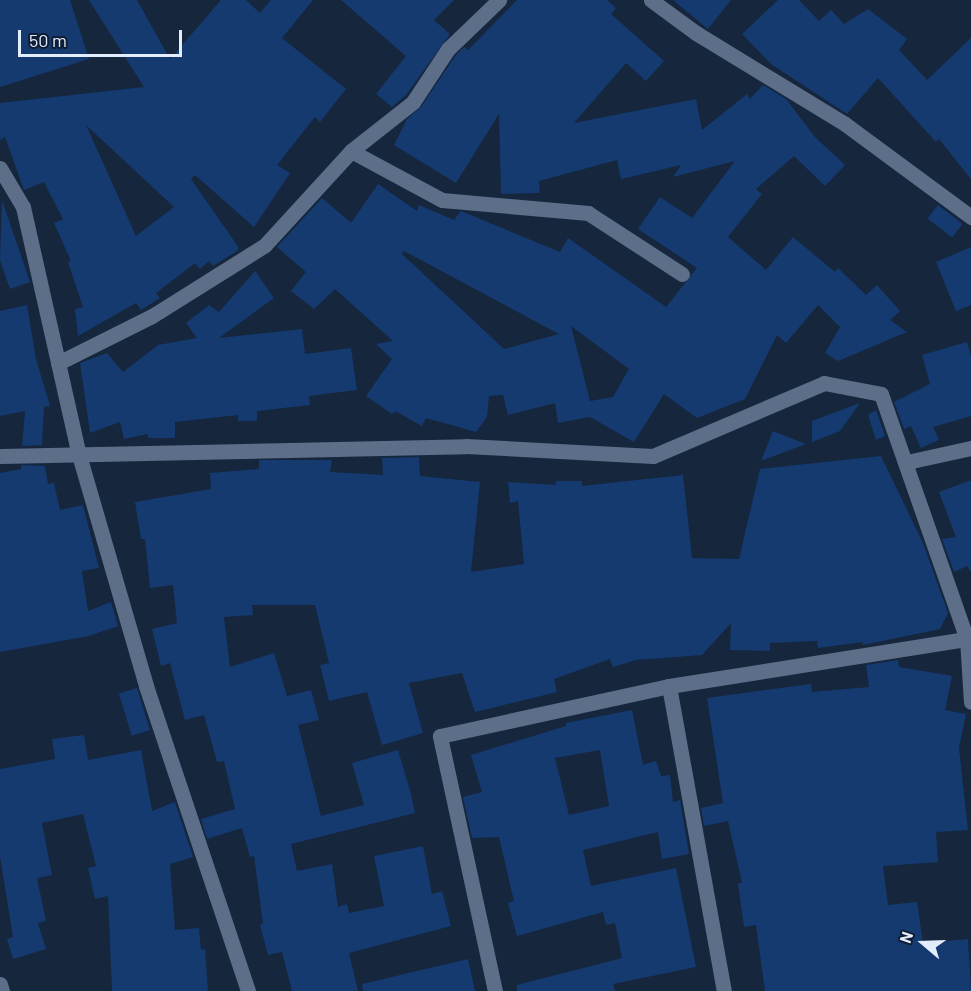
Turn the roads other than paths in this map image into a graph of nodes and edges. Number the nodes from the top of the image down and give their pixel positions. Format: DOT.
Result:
graph roads {
  1 [pos="499,0"];
  2 [pos="651,0"];
  3 [pos="351,151"];
  4 [pos="0,168"];
  5 [pos="971,217"];
  6 [pos="682,274"];
  7 [pos="57,363"];
  8 [pos="971,448"];
  9 [pos="79,455"];
  10 [pos="0,456"];
  11 [pos="907,462"];
  12 [pos="969,641"];
  13 [pos="669,686"];
  14 [pos="971,702"];
  15 [pos="0,984"];
  16 [pos="2,991"];
  17 [pos="248,991"];
  18 [pos="495,991"];
  19 [pos="724,991"];
  1 -- 3 [label="street"];
  2 -- 5 [label="street"];
  3 -- 6 [label="street"];
  3 -- 7 [label="street"];
  4 -- 7 [label="street"];
  7 -- 9 [label="street"];
  8 -- 11 [label="street"];
  9 -- 10 [label="street"];
  9 -- 11 [label="street"];
  9 -- 17 [label="street"];
  11 -- 12 [label="street"];
  12 -- 13 [label="street"];
  12 -- 14 [label="street"];
  13 -- 18 [label="street"];
  13 -- 19 [label="street"];
  15 -- 16 [label="street"];
}
